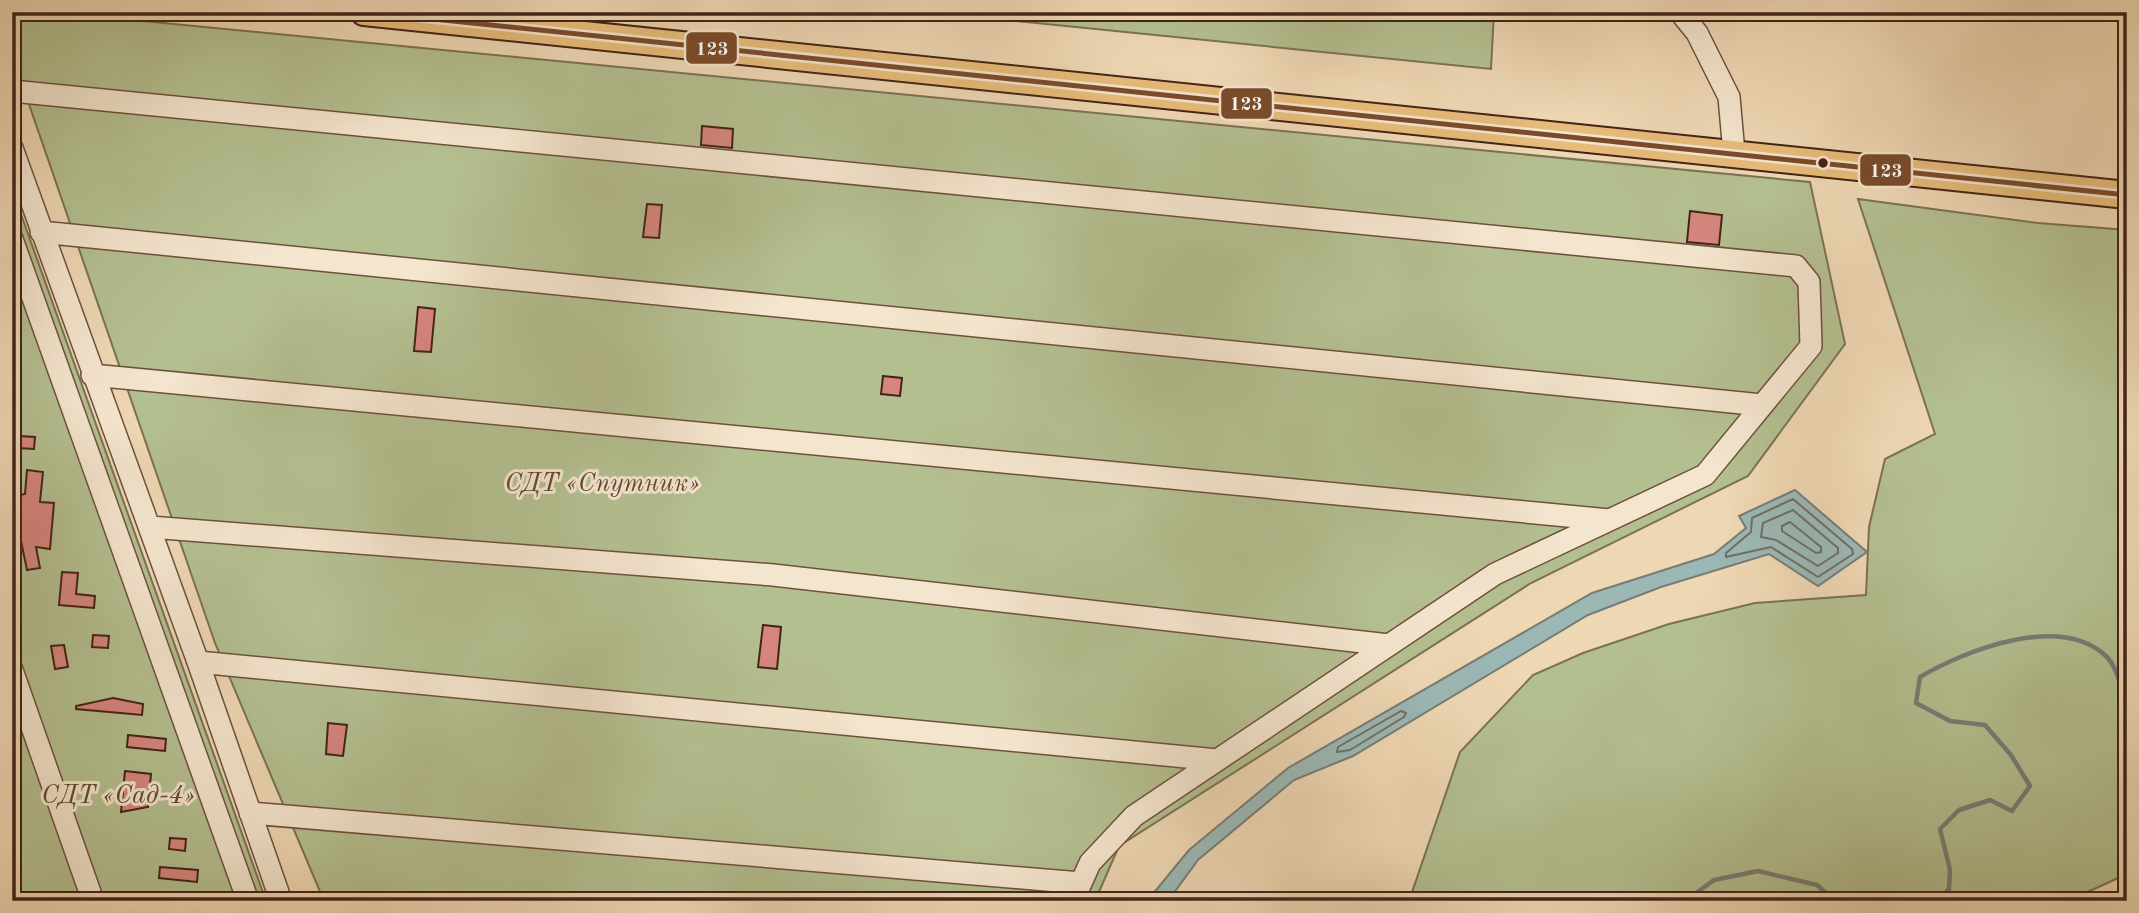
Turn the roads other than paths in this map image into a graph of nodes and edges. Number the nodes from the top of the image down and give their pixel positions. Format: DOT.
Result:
graph roads {
  1 [pos="364,12"];
  2 [pos="1680,12"];
  3 [pos="12,91"];
  4 [pos="12,148"];
  5 [pos="1734,153"];
  6 [pos="2127,195"];
  7 [pos="41,232"];
  8 [pos="12,239"];
  9 [pos="92,375"];
  10 [pos="1762,405"];
  11 [pos="1609,520"];
  12 [pos="150,527"];
  13 [pos="1389,645"];
  14 [pos="198,662"];
  15 [pos="12,670"];
  16 [pos="1217,760"];
  17 [pos="250,813"];
  18 [pos="1077,892"];
  19 [pos="93,901"];
  20 [pos="248,901"];
  21 [pos="281,901"];
  1 -- 5 [label="main road"];
  2 -- 5 [label="street"];
  3 -- 10 [label="street"];
  4 -- 7 [label="street"];
  5 -- 6 [label="main road"];
  7 -- 9 [label="street"];
  7 -- 10 [label="street"];
  8 -- 20 [label="street"];
  9 -- 11 [label="street"];
  9 -- 12 [label="street"];
  10 -- 11 [label="street"];
  11 -- 13 [label="street"];
  12 -- 13 [label="street"];
  12 -- 14 [label="street"];
  13 -- 16 [label="street"];
  14 -- 16 [label="street"];
  14 -- 17 [label="street"];
  15 -- 19 [label="street"];
  16 -- 18 [label="street"];
  17 -- 18 [label="street"];
  17 -- 21 [label="street"];
}
